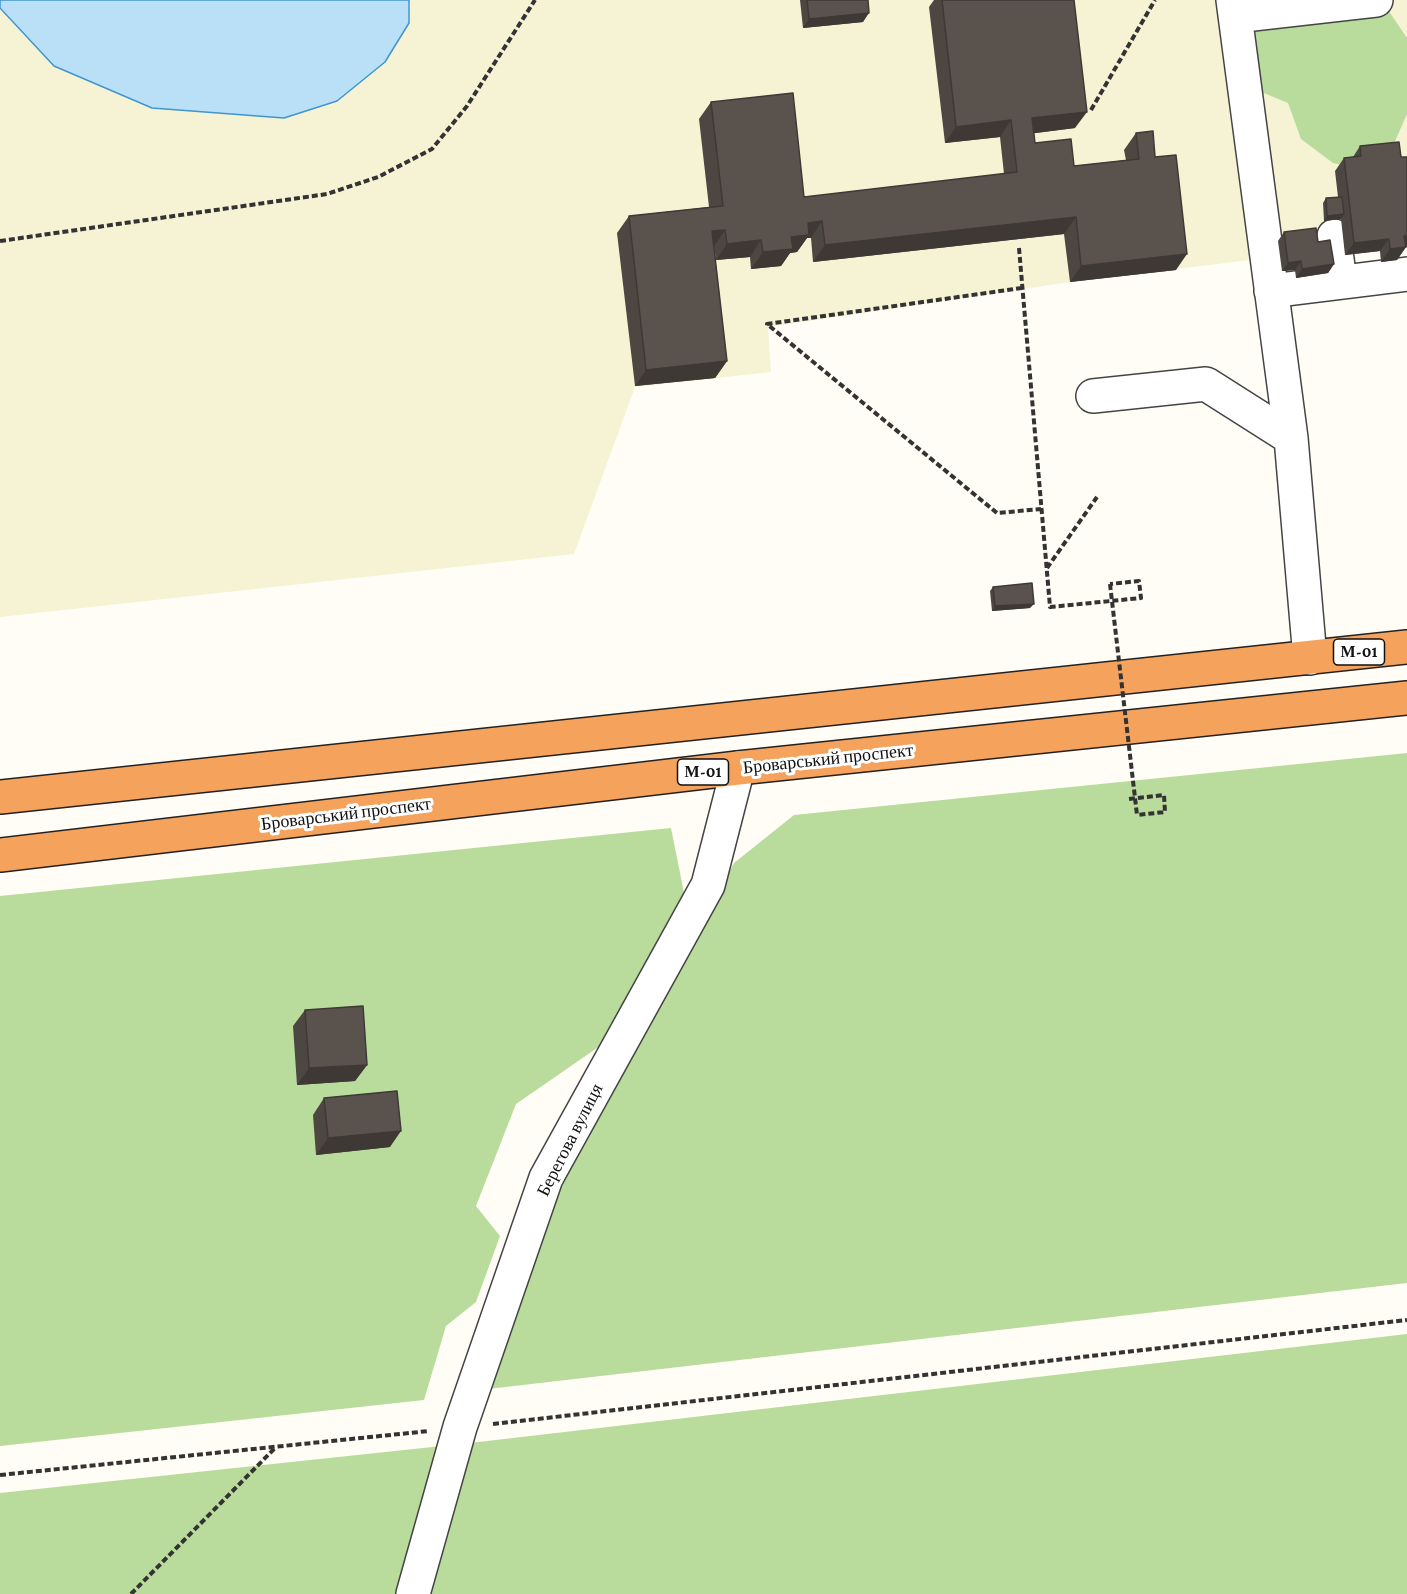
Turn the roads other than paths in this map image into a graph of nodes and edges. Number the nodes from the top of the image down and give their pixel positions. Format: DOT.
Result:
graph roads {
  1 [pos="1376,0"];
  2 [pos="1234,8"];
  3 [pos="1334,236"];
  4 [pos="1407,274"];
  5 [pos="1340,282"];
  6 [pos="1271,291"];
  7 [pos="1093,396"];
  8 [pos="1291,438"];
  9 [pos="1407,647"];
  10 [pos="1310,657"];
  11 [pos="1407,698"];
  12 [pos="738,768"];
  13 [pos="0,797"];
  14 [pos="0,855"];
  15 [pos="413,1594"];
  1 -- 2 [label="street"];
  2 -- 6 [label="street"];
  3 -- 5 [label="street"];
  4 -- 5 [label="street"];
  5 -- 6 [label="street"];
  6 -- 8 [label="street"];
  7 -- 8 [label="street"];
  8 -- 10 [label="street"];
  9 -- 10 [label="highway, М-01"];
  10 -- 13 [label="highway, М-01"];
  11 -- 12 [label="highway, Броварський проспект / М-01"];
  12 -- 14 [label="highway, Броварський проспект / М-01"];
  12 -- 15 [label="street, Берегова вулиця"];
}
